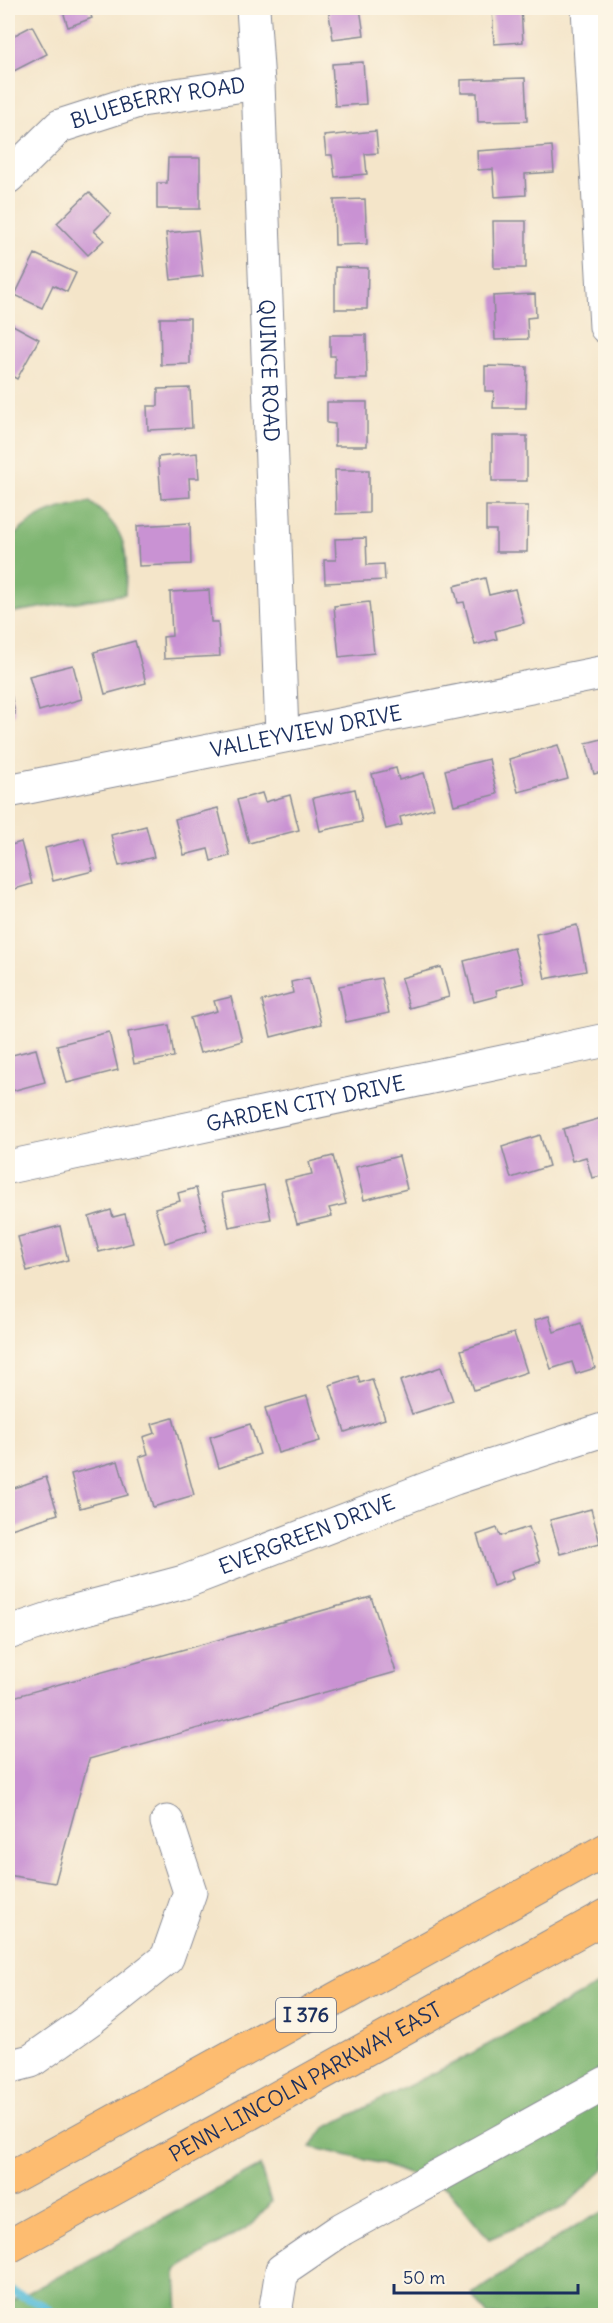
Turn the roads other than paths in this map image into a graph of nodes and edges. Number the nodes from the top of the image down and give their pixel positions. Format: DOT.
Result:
graph roads {
  1 [pos="253,8"];
  2 [pos="588,8"];
  3 [pos="258,83"];
  4 [pos="8,177"];
  5 [pos="606,327"];
  6 [pos="606,672"];
  7 [pos="282,734"];
  8 [pos="8,791"];
  9 [pos="606,1040"];
  10 [pos="8,1167"];
  11 [pos="606,1429"];
  12 [pos="8,1633"];
  13 [pos="166,1822"];
  14 [pos="606,1850"];
  15 [pos="606,1916"];
  16 [pos="8,2067"];
  17 [pos="606,2083"];
  18 [pos="8,2180"];
  19 [pos="8,2247"];
  20 [pos="278,2316"];
  1 -- 3 [label="street, QUINCE ROAD"];
  2 -- 5 [label="street"];
  3 -- 4 [label="street, BLUEBERRY ROAD"];
  3 -- 7 [label="street, QUINCE ROAD"];
  6 -- 7 [label="street, VALLEYVIEW DRIVE"];
  7 -- 8 [label="street, VALLEYVIEW DRIVE"];
  9 -- 10 [label="street, GARDEN CITY DRIVE"];
  11 -- 12 [label="street, EVERGREEN DRIVE"];
  13 -- 16 [label="street"];
  14 -- 18 [label="highway, I 376"];
  15 -- 19 [label="highway, PENN-LINCOLN PARKWAY EAST / I 376"];
  17 -- 20 [label="street"];
}
